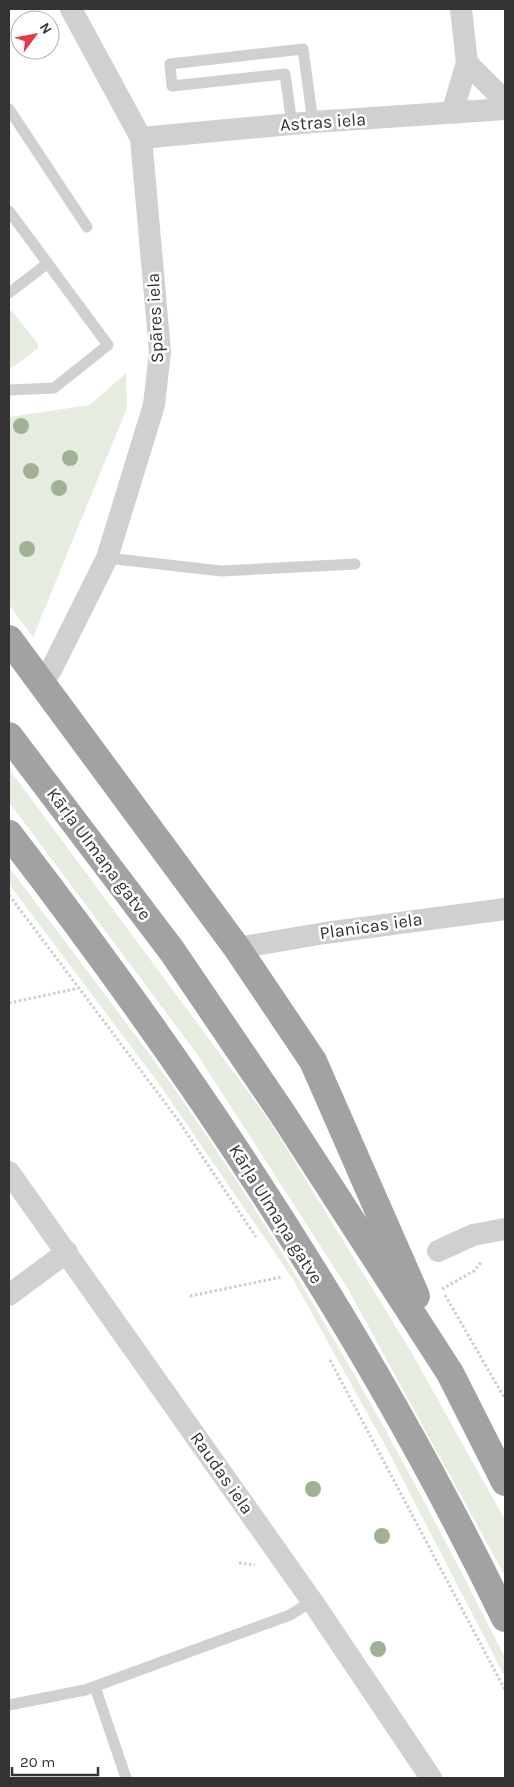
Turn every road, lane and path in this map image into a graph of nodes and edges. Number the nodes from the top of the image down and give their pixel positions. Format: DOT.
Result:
graph roads {
  1 [pos="71,9"];
  2 [pos="461,9"];
  3 [pos="466,63"];
  4 [pos="505,101"];
  5 [pos="9,109"];
  6 [pos="505,109"];
  7 [pos="452,113"];
  8 [pos="302,123"];
  9 [pos="141,138"];
  10 [pos="9,211"];
  11 [pos="87,227"];
  12 [pos="48,263"];
  13 [pos="9,293"];
  14 [pos="9,390"];
  15 [pos="107,558"];
  16 [pos="355,564"];
  17 [pos="9,638"];
  18 [pos="42,682"];
  19 [pos="9,736"];
  20 [pos="9,834"];
  21 [pos="9,895"];
  22 [pos="505,909"];
  23 [pos="238,948"];
  24 [pos="79,988"];
  25 [pos="9,1004"];
  26 [pos="9,1172"];
  27 [pos="505,1229"];
  28 [pos="260,1244"];
  29 [pos="438,1251"];
  30 [pos="67,1252"];
  31 [pos="277,1269"];
  32 [pos="282,1277"];
  33 [pos="287,1284"];
  34 [pos="9,1296"];
  35 [pos="190,1296"];
  36 [pos="330,1358"];
  37 [pos="450,1373"];
  38 [pos="505,1482"];
  39 [pos="239,1563"];
  40 [pos="248,1565"];
  41 [pos="312,1601"];
  42 [pos="505,1618"];
  43 [pos="95,1687"];
  44 [pos="505,1690"];
  45 [pos="9,1705"];
  46 [pos="126,1778"];
  47 [pos="431,1778"];
  1 -- 9 [label="street, Spāres iela"];
  2 -- 3 [label="street"];
  3 -- 4 [label="street"];
  3 -- 7 [label="street"];
  5 -- 11 [label="lane"];
  6 -- 7 [label="street, Astras iela"];
  7 -- 8 [label="street, Astras iela"];
  8 -- 8 [label="lane"];
  8 -- 9 [label="street, Astras iela"];
  9 -- 15 [label="street, Spāres iela"];
  10 -- 12 [label="lane"];
  12 -- 13 [label="lane"];
  12 -- 14 [label="lane"];
  15 -- 16 [label="lane"];
  15 -- 18 [label="street, Spāres iela"];
  17 -- 18 [label="highway"];
  18 -- 23 [label="highway"];
  19 -- 37 [label="highway, Kārļa Ulmaņa gatve"];
  20 -- 42 [label="highway, Kārļa Ulmaņa gatve"];
  21 -- 24 [label="path"];
  22 -- 23 [label="street, Planīcas iela"];
  23 -- 37 [label="highway"];
  24 -- 25 [label="path"];
  24 -- 28 [label="path"];
  26 -- 30 [label="street, Raudas iela"];
  27 -- 29 [label="street"];
  30 -- 34 [label="street"];
  30 -- 41 [label="street, Raudas iela"];
  31 -- 32 [label="path"];
  32 -- 33 [label="path"];
  32 -- 35 [label="path"];
  36 -- 44 [label="path"];
  37 -- 38 [label="highway, Kārļa Ulmaņa gatve"];
  39 -- 40 [label="path"];
  41 -- 43 [label="lane"];
  41 -- 47 [label="street, Raudas iela"];
  43 -- 45 [label="lane"];
  43 -- 46 [label="lane"];
}
